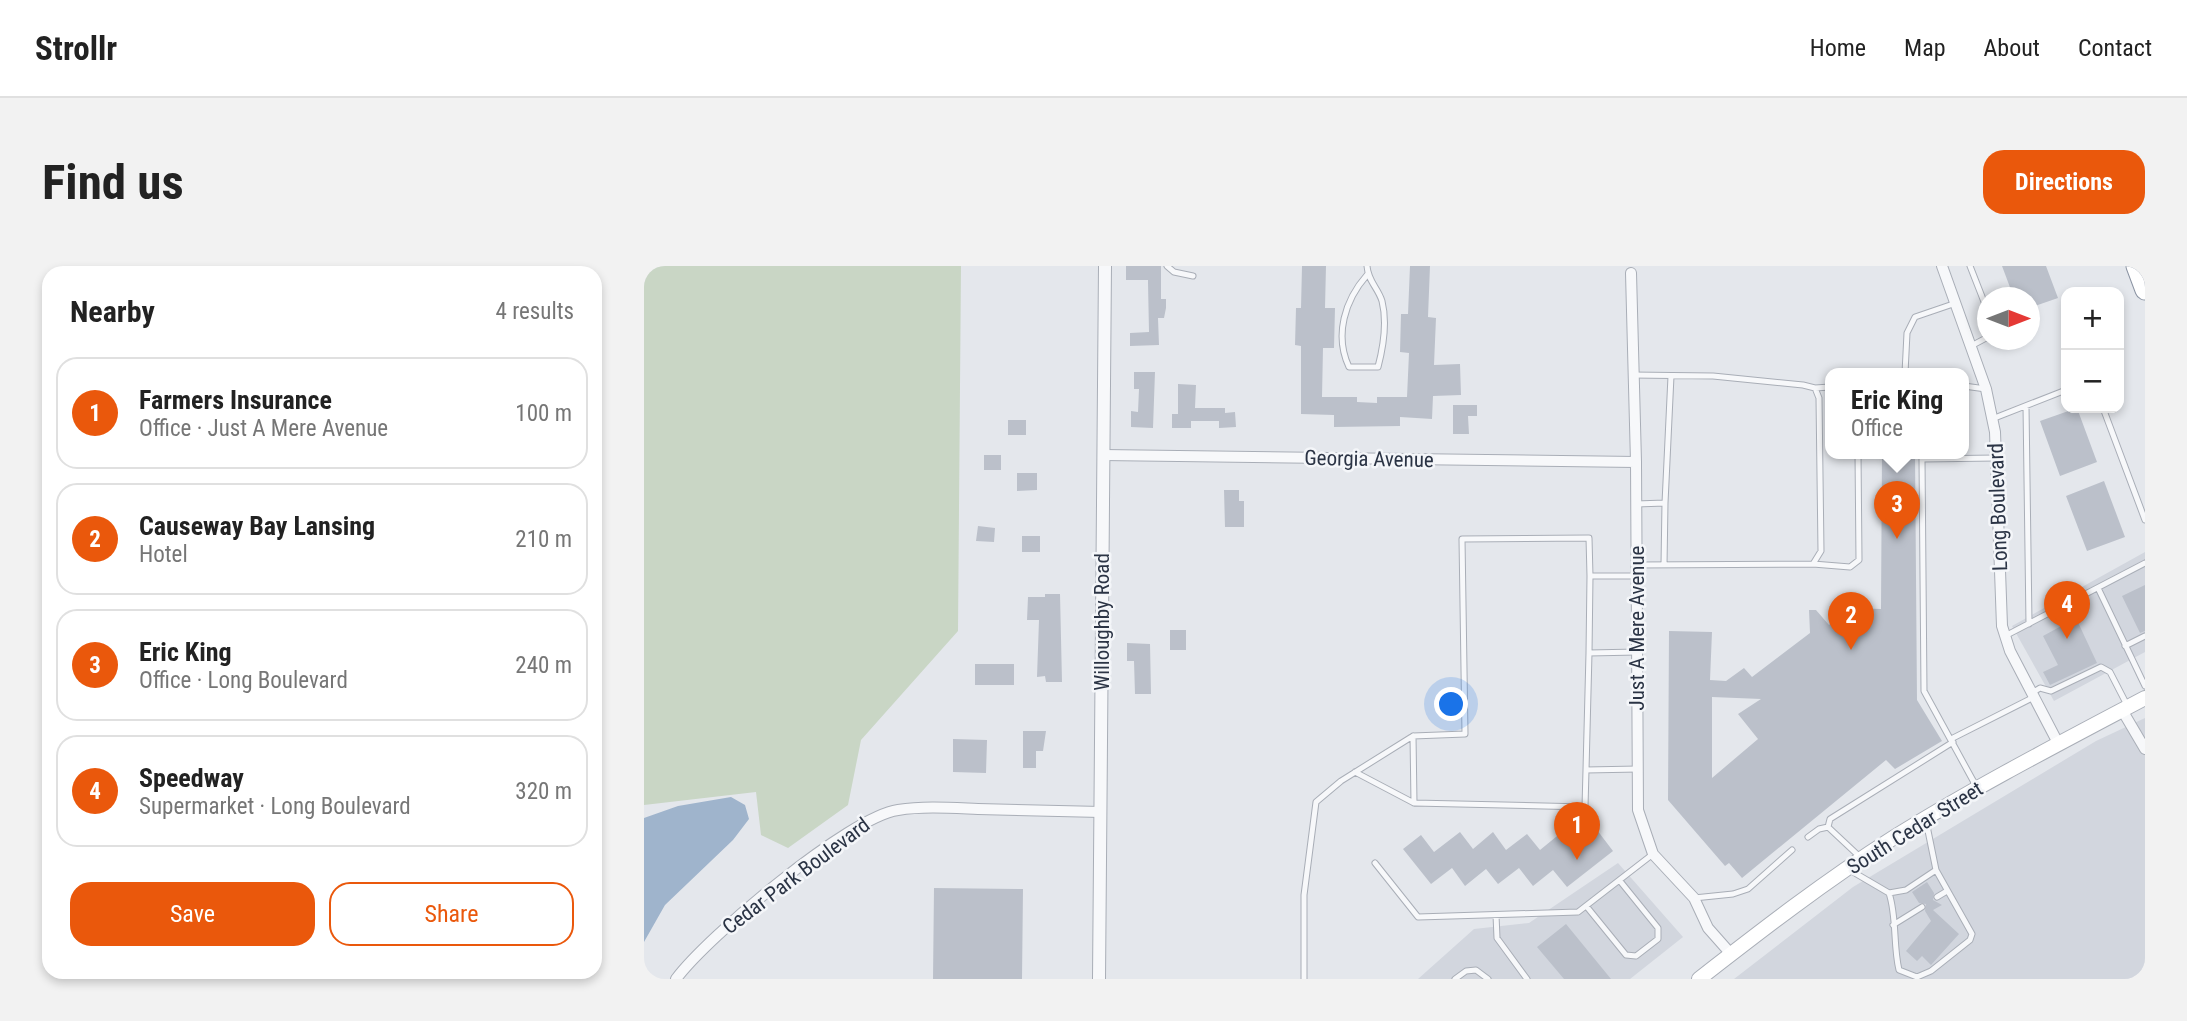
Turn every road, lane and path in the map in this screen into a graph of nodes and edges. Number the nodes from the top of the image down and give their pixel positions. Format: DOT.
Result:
graph roads {
  1 [pos="1105,266"];
  2 [pos="1167,266"];
  3 [pos="1367,266"];
  4 [pos="1942,266"];
  5 [pos="1970,266"];
  6 [pos="2136,266"];
  7 [pos="1631,272"];
  8 [pos="1367,275"];
  9 [pos="1193,276"];
  10 [pos="1978,287"];
  11 [pos="2145,290"];
  12 [pos="1955,303"];
  13 [pos="1977,343"];
  14 [pos="1971,346"];
  15 [pos="1905,368"];
  16 [pos="1632,375"];
  17 [pos="1671,376"];
  18 [pos="1825,387"];
  19 [pos="1969,387"];
  20 [pos="1815,388"];
  21 [pos="1986,389"];
  22 [pos="2061,392"];
  23 [pos="2026,406"];
  24 [pos="2104,413"];
  25 [pos="1992,419"];
  26 [pos="1103,455"];
  27 [pos="1969,458"];
  28 [pos="1996,458"];
  29 [pos="1858,459"];
  30 [pos="1922,459"];
  31 [pos="1636,462"];
  32 [pos="1665,503"];
  33 [pos="1636,504"];
  34 [pos="2145,520"];
  35 [pos="2145,563"];
  36 [pos="1813,564"];
  37 [pos="1664,565"];
  38 [pos="1636,570"];
  39 [pos="1590,576"];
  40 [pos="2098,588"];
  41 [pos="2029,624"];
  42 [pos="2005,636"];
  43 [pos="2145,636"];
  44 [pos="2125,646"];
  45 [pos="1637,652"];
  46 [pos="1589,653"];
  47 [pos="2145,686"];
  48 [pos="2033,695"];
  49 [pos="2145,698"];
  50 [pos="2125,709"];
  51 [pos="1413,736"];
  52 [pos="1952,741"];
  53 [pos="2058,743"];
  54 [pos="2145,750"];
  55 [pos="1638,769"];
  56 [pos="1586,770"];
  57 [pos="1355,772"];
  58 [pos="1977,788"];
  59 [pos="1414,803"];
  60 [pos="1101,813"];
  61 [pos="1925,819"];
  62 [pos="1828,827"];
  63 [pos="1808,837"];
  64 [pos="1793,850"];
  65 [pos="1654,854"];
  66 [pos="1862,859"];
  67 [pos="1375,863"];
  68 [pos="1848,869"];
  69 [pos="1936,870"];
  70 [pos="1620,881"];
  71 [pos="1947,891"];
  72 [pos="1889,893"];
  73 [pos="1694,898"];
  74 [pos="1937,898"];
  75 [pos="1587,907"];
  76 [pos="1922,907"];
  77 [pos="1496,915"];
  78 [pos="1893,925"];
  79 [pos="1731,954"];
  80 [pos="676,979"];
  81 [pos="1100,979"];
  82 [pos="1304,979"];
  83 [pos="1455,979"];
  84 [pos="1489,979"];
  85 [pos="1527,979"];
  86 [pos="1699,979"];
  1 -- 26 [label="street, Willoughby Road"];
  2 -- 9 [label="lane"];
  3 -- 8 [label="lane"];
  4 -- 12 [label="street, Long Boulevard"];
  5 -- 10 [label="lane"];
  6 -- 11 [label="highway"];
  7 -- 16 [label="street, Just A Mere Avenue"];
  8 -- 8 [label="lane"];
  12 -- 14 [label="street, Long Boulevard"];
  12 -- 15 [label="lane"];
  13 -- 14 [label="lane"];
  14 -- 21 [label="street, Long Boulevard"];
  16 -- 17 [label="lane"];
  16 -- 31 [label="street, Just A Mere Avenue"];
  17 -- 20 [label="lane"];
  17 -- 32 [label="lane"];
  18 -- 20 [label="lane"];
  19 -- 21 [label="lane"];
  20 -- 36 [label="lane"];
  21 -- 25 [label="street, Long Boulevard"];
  22 -- 23 [label="lane"];
  23 -- 25 [label="lane"];
  23 -- 41 [label="lane"];
  24 -- 34 [label="lane"];
  25 -- 28 [label="street, Long Boulevard"];
  26 -- 31 [label="street, Georgia Avenue"];
  26 -- 60 [label="street, Willoughby Road"];
  27 -- 28 [label="lane"];
  28 -- 42 [label="street, Long Boulevard"];
  29 -- 36 [label="lane"];
  30 -- 52 [label="lane"];
  31 -- 33 [label="street, Just A Mere Avenue"];
  32 -- 33 [label="lane"];
  32 -- 37 [label="lane"];
  33 -- 38 [label="street, Just A Mere Avenue"];
  35 -- 40 [label="lane"];
  36 -- 37 [label="lane"];
  37 -- 38 [label="lane"];
  38 -- 39 [label="lane"];
  38 -- 45 [label="street, Just A Mere Avenue"];
  39 -- 46 [label="lane"];
  39 -- 51 [label="lane"];
  40 -- 41 [label="lane"];
  40 -- 44 [label="lane"];
  41 -- 42 [label="lane"];
  42 -- 48 [label="street, Long Boulevard"];
  43 -- 44 [label="lane"];
  44 -- 47 [label="lane"];
  45 -- 46 [label="lane"];
  45 -- 55 [label="street, Just A Mere Avenue"];
  46 -- 56 [label="lane"];
  48 -- 50 [label="lane"];
  48 -- 52 [label="lane"];
  48 -- 53 [label="street, Long Boulevard"];
  49 -- 50 [label="main road, South Cedar Street"];
  50 -- 53 [label="main road, South Cedar Street"];
  50 -- 54 [label="street"];
  51 -- 57 [label="lane"];
  51 -- 59 [label="lane"];
  52 -- 58 [label="lane"];
  52 -- 62 [label="lane"];
  53 -- 58 [label="main road, South Cedar Street"];
  55 -- 56 [label="lane"];
  55 -- 65 [label="street, Just A Mere Avenue"];
  56 -- 59 [label="lane"];
  57 -- 59 [label="lane"];
  57 -- 82 [label="lane"];
  58 -- 61 [label="main road, South Cedar Street"];
  60 -- 80 [label="street, Cedar Park Boulevard"];
  60 -- 81 [label="street, Willoughby Road"];
  61 -- 66 [label="main road, South Cedar Street"];
  61 -- 69 [label="lane"];
  62 -- 63 [label="lane"];
  62 -- 66 [label="lane"];
  64 -- 73 [label="lane"];
  65 -- 70 [label="lane"];
  65 -- 73 [label="street, Just A Mere Avenue"];
  66 -- 68 [label="main road, South Cedar Street"];
  67 -- 77 [label="lane"];
  68 -- 72 [label="lane"];
  68 -- 79 [label="main road, South Cedar Street"];
  69 -- 71 [label="lane"];
  69 -- 72 [label="lane"];
  70 -- 75 [label="lane"];
  70 -- 75 [label="lane"];
  71 -- 74 [label="lane"];
  71 -- 78 [label="lane"];
  72 -- 78 [label="lane"];
  73 -- 79 [label="street, Just A Mere Avenue"];
  75 -- 77 [label="lane"];
  76 -- 78 [label="lane"];
  77 -- 85 [label="lane"];
  79 -- 86 [label="main road, South Cedar Street"];
  83 -- 84 [label="lane"];
}
